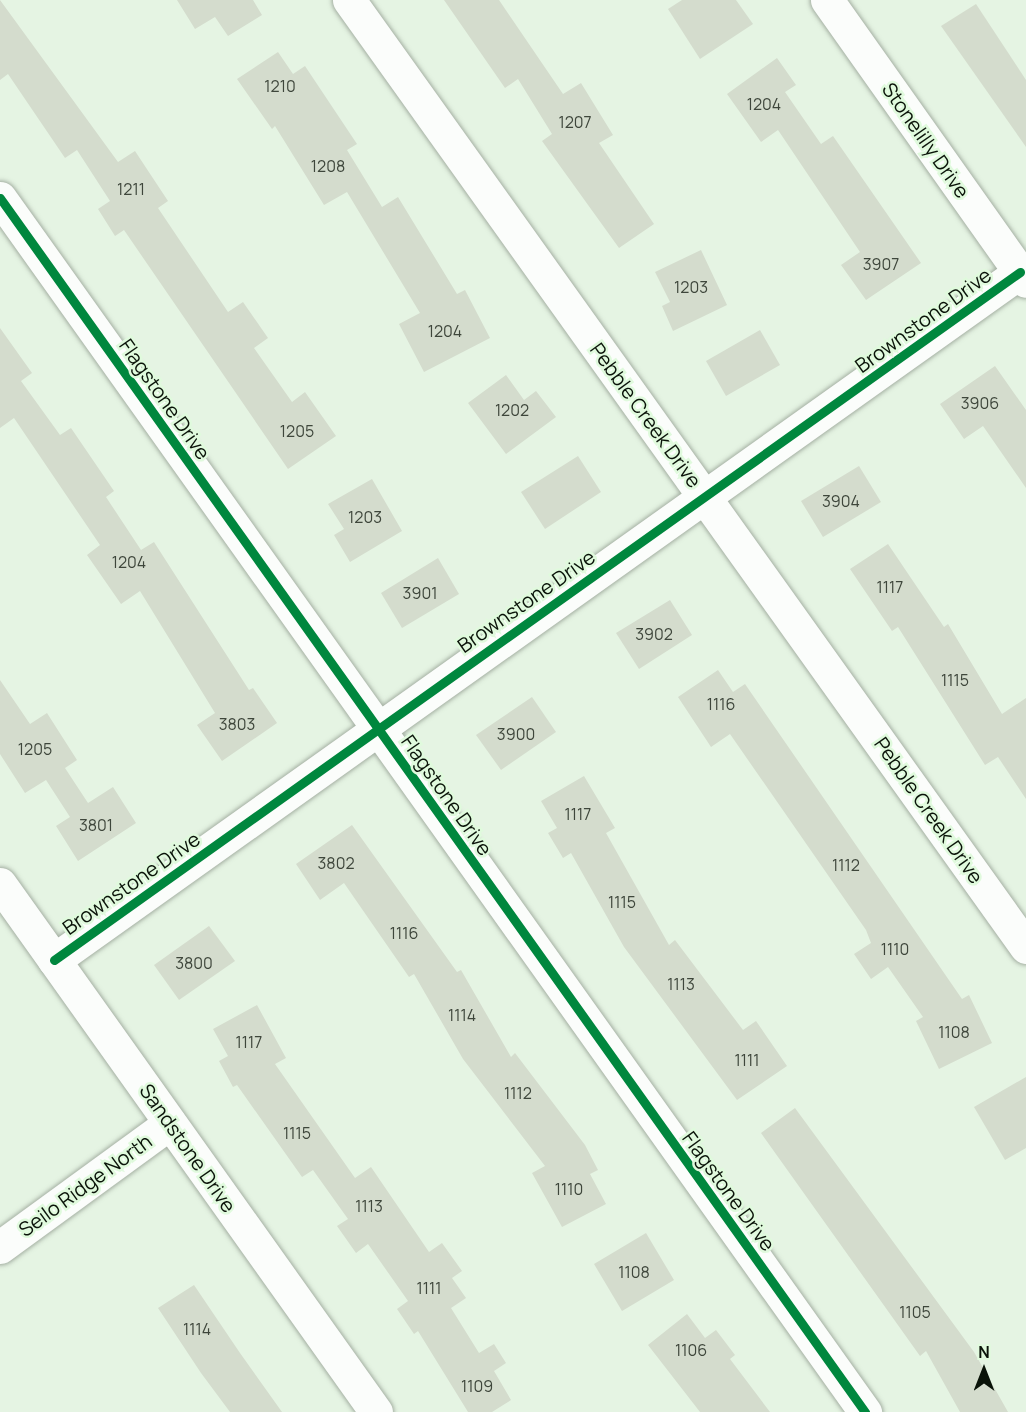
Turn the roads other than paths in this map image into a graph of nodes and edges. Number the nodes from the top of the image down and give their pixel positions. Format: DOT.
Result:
graph roads {
  1 [pos="349,0"];
  2 [pos="827,0"];
  3 [pos="0,198"];
  4 [pos="1023,277"];
  5 [pos="704,496"];
  6 [pos="378,729"];
  7 [pos="0,884"];
  8 [pos="1026,946"];
  9 [pos="54,960"];
  10 [pos="170,1123"];
  11 [pos="0,1247"];
  12 [pos="376,1412"];
  13 [pos="865,1412"];
  1 -- 5 [label="street, Pebble Creek Drive"];
  2 -- 4 [label="street, Stonelilly Drive"];
  3 -- 6 [label="street, Flagstone Drive"];
  4 -- 5 [label="street, Brownstone Drive"];
  5 -- 6 [label="street, Brownstone Drive"];
  5 -- 8 [label="street, Pebble Creek Drive"];
  6 -- 9 [label="street, Brownstone Drive"];
  6 -- 13 [label="street, Flagstone Drive"];
  7 -- 9 [label="street, Sandstone Drive"];
  9 -- 10 [label="street, Sandstone Drive"];
  10 -- 11 [label="street, Seilo Ridge North"];
  10 -- 12 [label="street, Sandstone Drive"];
}
